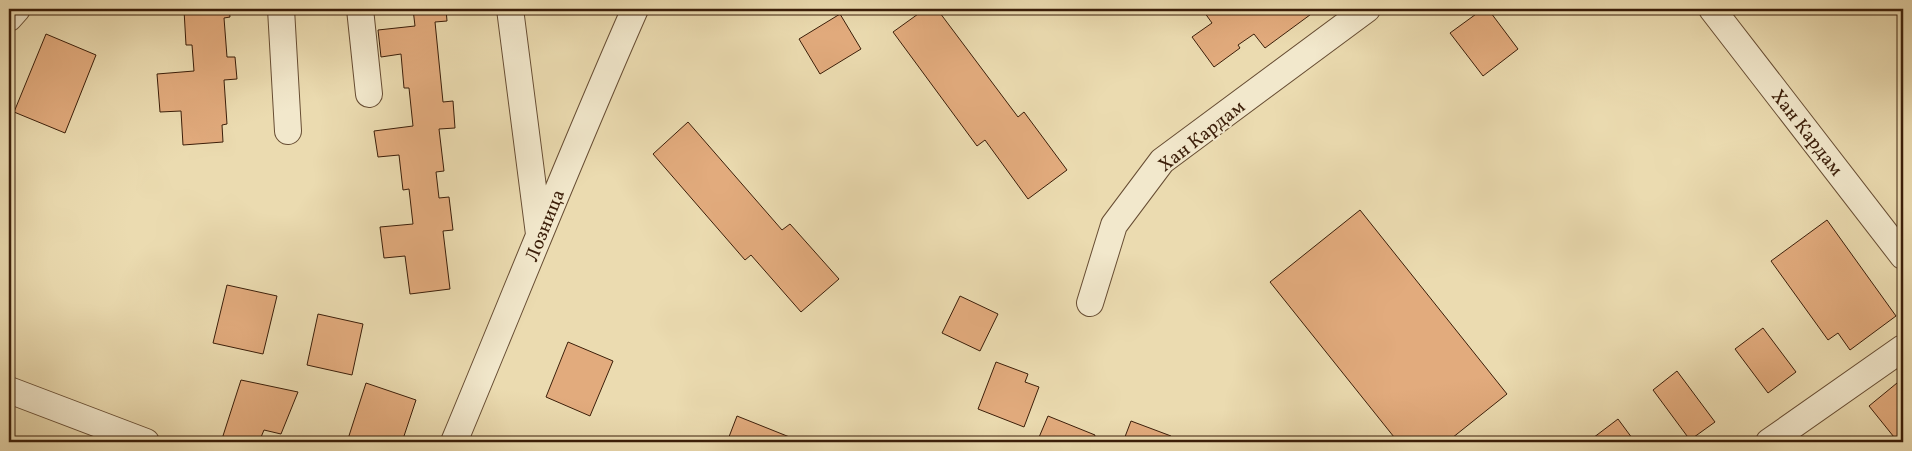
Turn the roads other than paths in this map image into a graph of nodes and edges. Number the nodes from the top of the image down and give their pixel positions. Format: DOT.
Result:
graph roads {
  1 [pos="17,9"];
  2 [pos="281,9"];
  3 [pos="360,9"];
  4 [pos="510,9"];
  5 [pos="635,9"];
  6 [pos="1367,9"];
  7 [pos="1712,9"];
  8 [pos="9,18"];
  9 [pos="370,94"];
  10 [pos="288,131"];
  11 [pos="540,237"];
  12 [pos="1903,256"];
  13 [pos="1090,303"];
  14 [pos="1903,348"];
  15 [pos="9,390"];
  16 [pos="146,442"];
  17 [pos="454,442"];
  18 [pos="1769,442"];
  1 -- 8 [label="street"];
  2 -- 10 [label="street"];
  3 -- 9 [label="street"];
  4 -- 11 [label="street"];
  5 -- 11 [label="street, Лозница"];
  6 -- 13 [label="street, Хан Кардам"];
  7 -- 12 [label="street, Хан Кардам"];
  11 -- 17 [label="street, Лозница"];
  14 -- 18 [label="street"];
  15 -- 16 [label="street"];
}
